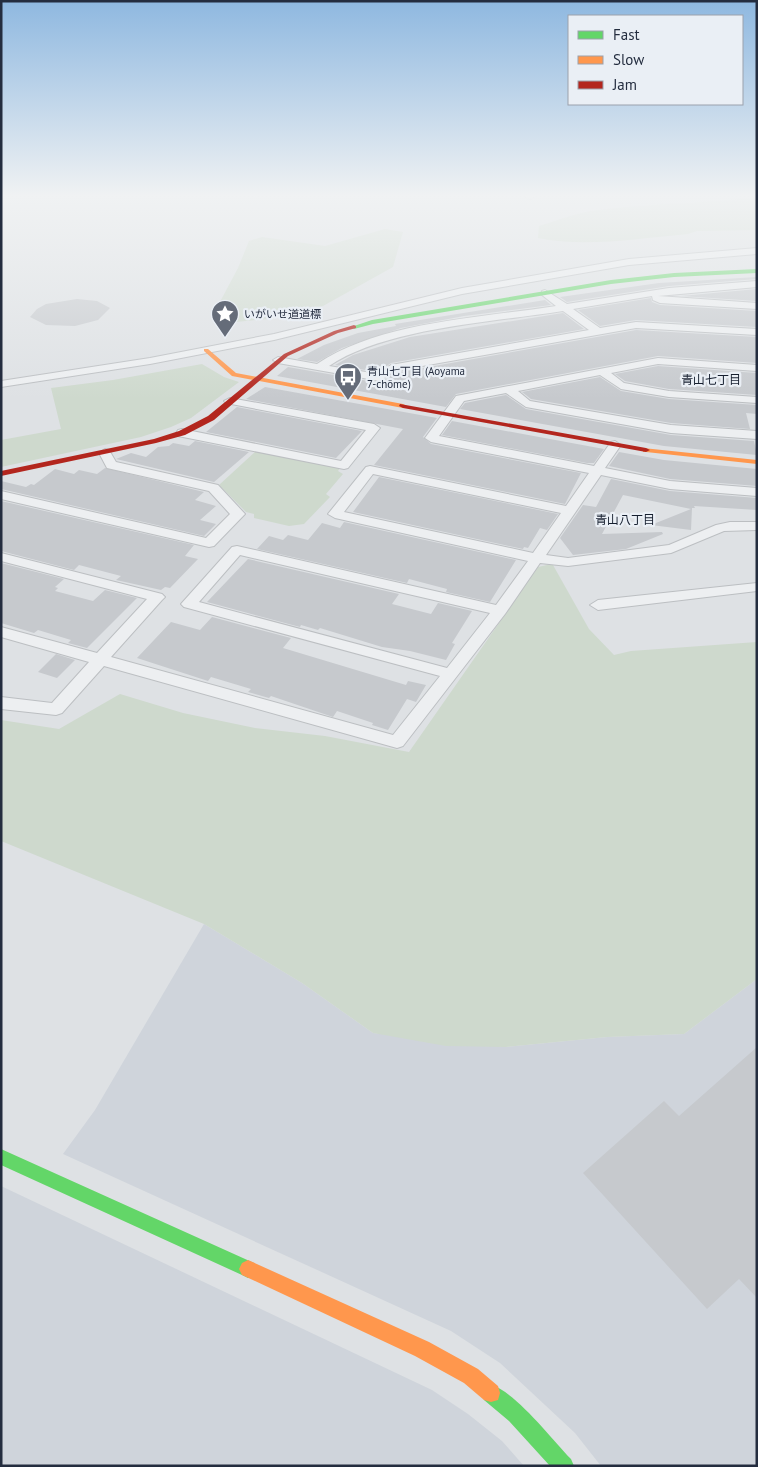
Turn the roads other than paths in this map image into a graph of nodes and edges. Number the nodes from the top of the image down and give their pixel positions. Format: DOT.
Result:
graph roads {
  1 [pos="626,262"];
  2 [pos="757,271"];
  3 [pos="611,282"];
  4 [pos="757,284"];
  5 [pos="462,291"];
  6 [pos="545,293"];
  7 [pos="649,293"];
  8 [pos="757,306"];
  9 [pos="565,308"];
  10 [pos="597,331"];
  11 [pos="757,332"];
  12 [pos="206,350"];
  13 [pos="278,360"];
  14 [pos="318,368"];
  15 [pos="757,368"];
  16 [pos="603,372"];
  17 [pos="255,379"];
  18 [pos="1,384"];
  19 [pos="509,389"];
  20 [pos="757,400"];
  21 [pos="230,401"];
  22 [pos="448,415"];
  23 [pos="182,433"];
  24 [pos="757,435"];
  25 [pos="615,444"];
  26 [pos="105,452"];
  27 [pos="757,462"];
  28 [pos="597,471"];
  29 [pos="1,474"];
  30 [pos="757,492"];
  31 [pos="1,495"];
  32 [pos="569,511"];
  33 [pos="757,526"];
  34 [pos="1,557"];
  35 [pos="535,558"];
  36 [pos="757,587"];
  37 [pos="598,605"];
  38 [pos="500,611"];
  39 [pos="1,632"];
  40 [pos="102,660"];
  41 [pos="451,674"];
  42 [pos="1,703"];
  43 [pos="1,1157"];
  44 [pos="564,1466"];
  1 -- 5 [label="street"];
  2 -- 3 [label="street"];
  3 -- 5 [label="street"];
  3 -- 6 [label="street"];
  4 -- 7 [label="street"];
  5 -- 12 [label="street"];
  6 -- 9 [label="street"];
  6 -- 13 [label="street"];
  7 -- 8 [label="street"];
  7 -- 9 [label="street"];
  9 -- 10 [label="street"];
  9 -- 14 [label="street"];
  10 -- 11 [label="street"];
  10 -- 14 [label="street"];
  12 -- 17 [label="street"];
  12 -- 18 [label="street"];
  13 -- 14 [label="street"];
  13 -- 17 [label="street"];
  15 -- 16 [label="street"];
  16 -- 19 [label="street"];
  16 -- 20 [label="street"];
  17 -- 21 [label="street"];
  17 -- 22 [label="street"];
  19 -- 22 [label="street"];
  19 -- 24 [label="street"];
  21 -- 23 [label="street"];
  21 -- 23 [label="street"];
  22 -- 25 [label="street"];
  22 -- 28 [label="street"];
  23 -- 26 [label="street"];
  25 -- 27 [label="street"];
  25 -- 28 [label="street"];
  26 -- 29 [label="street"];
  26 -- 31 [label="street"];
  28 -- 30 [label="street"];
  28 -- 32 [label="street"];
  32 -- 35 [label="street"];
  32 -- 35 [label="street"];
  33 -- 35 [label="street"];
  34 -- 40 [label="street"];
  35 -- 38 [label="street"];
  36 -- 37 [label="street"];
  38 -- 41 [label="street"];
  38 -- 41 [label="street"];
  39 -- 40 [label="street"];
  40 -- 41 [label="street"];
  40 -- 42 [label="street"];
  43 -- 44 [label="street"];
}
